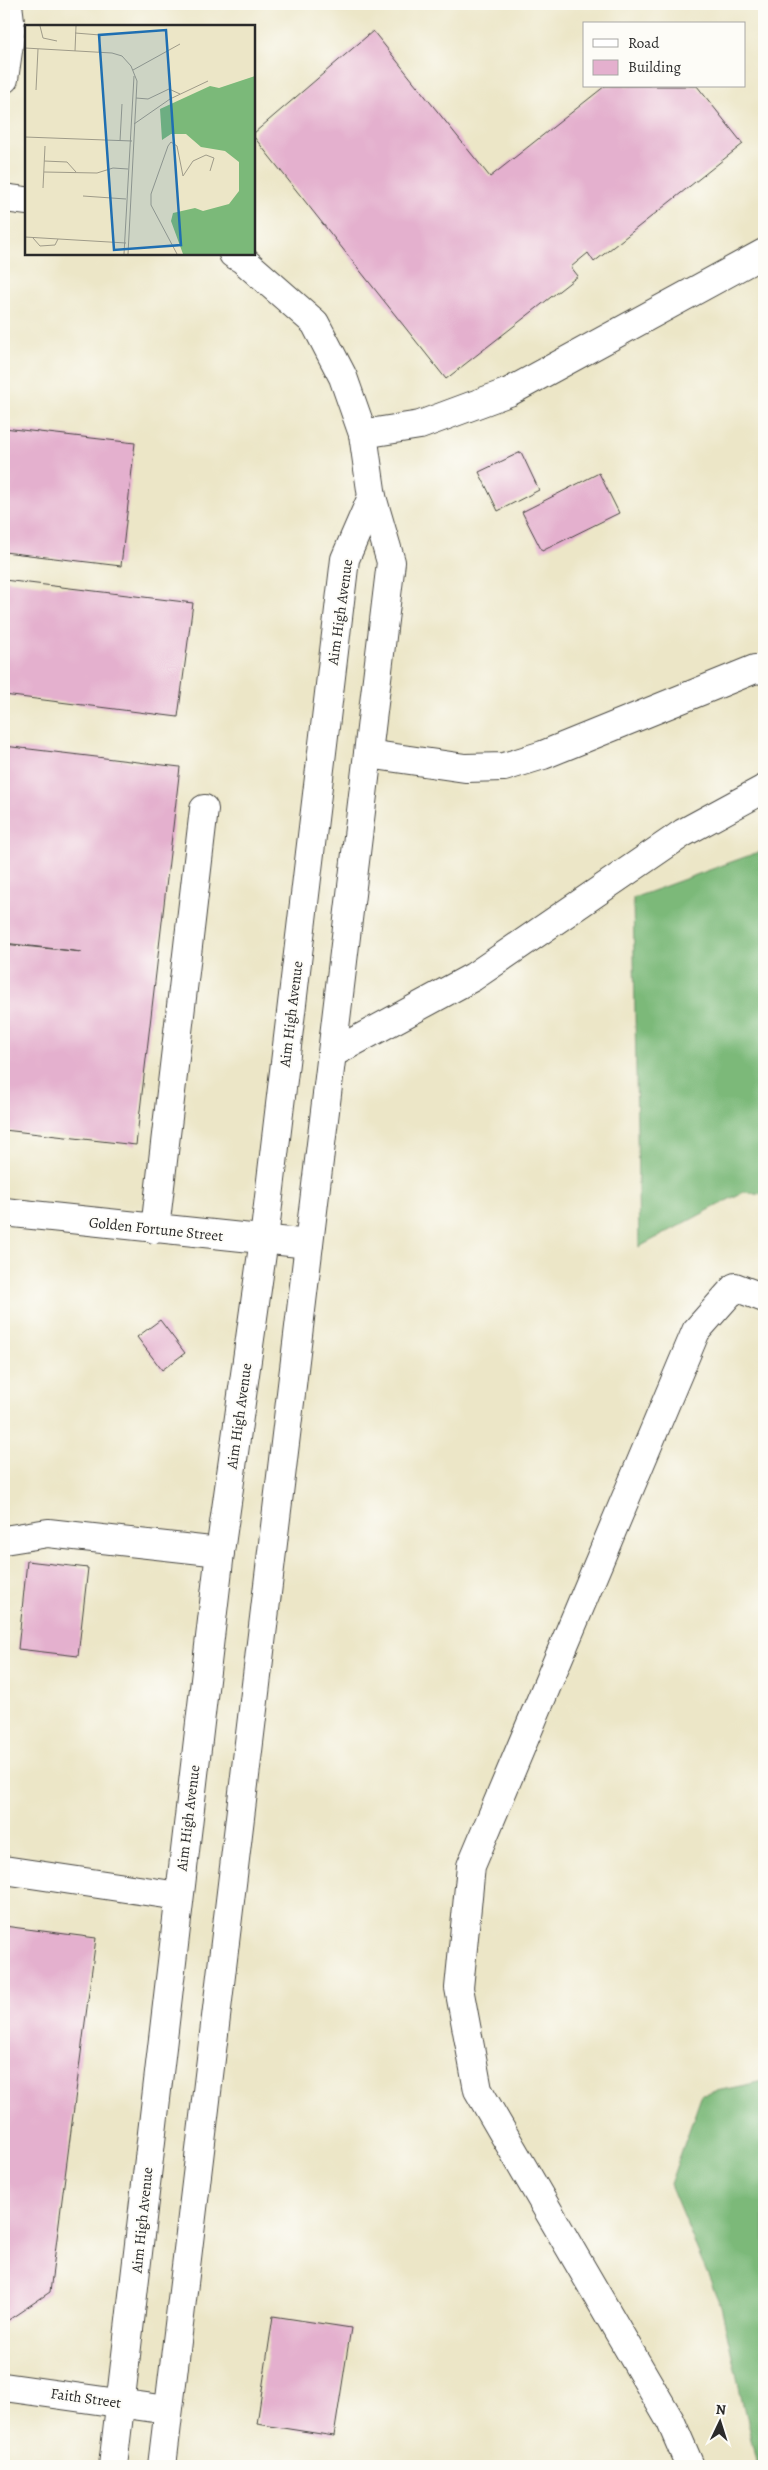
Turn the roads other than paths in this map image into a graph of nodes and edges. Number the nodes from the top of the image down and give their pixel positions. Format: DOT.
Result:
graph roads {
  1 [pos="8,4"];
  2 [pos="4,79"];
  3 [pos="4,198"];
  4 [pos="25,201"];
  5 [pos="764,253"];
  6 [pos="235,255"];
  7 [pos="363,434"];
  8 [pos="372,496"];
  9 [pos="764,670"];
  10 [pos="368,754"];
  11 [pos="764,789"];
  12 [pos="204,809"];
  13 [pos="333,1053"];
  14 [pos="4,1212"];
  15 [pos="155,1229"];
  16 [pos="264,1239"];
  17 [pos="309,1244"];
  18 [pos="764,1298"];
  19 [pos="4,1540"];
  20 [pos="220,1552"];
  21 [pos="4,1870"];
  22 [pos="178,1896"];
  23 [pos="4,2387"];
  24 [pos="122,2402"];
  25 [pos="168,2410"];
  26 [pos="113,2466"];
  27 [pos="162,2466"];
  28 [pos="690,2466"];
  1 -- 2 [label="street"];
  3 -- 4 [label="street"];
  5 -- 7 [label="street"];
  6 -- 7 [label="street"];
  7 -- 8 [label="street"];
  8 -- 10 [label="street"];
  8 -- 16 [label="street, Aim High Avenue"];
  9 -- 10 [label="street"];
  10 -- 13 [label="street"];
  11 -- 13 [label="street"];
  12 -- 15 [label="street"];
  13 -- 17 [label="street"];
  14 -- 15 [label="street, Golden Fortune Street"];
  15 -- 16 [label="street, Golden Fortune Street"];
  16 -- 17 [label="street, Golden Fortune Street"];
  16 -- 20 [label="street, Aim High Avenue"];
  17 -- 25 [label="street"];
  18 -- 28 [label="street"];
  19 -- 20 [label="street"];
  20 -- 22 [label="street, Aim High Avenue"];
  21 -- 22 [label="street"];
  22 -- 24 [label="street, Aim High Avenue"];
  23 -- 24 [label="street, Faith Street"];
  24 -- 25 [label="street, Faith Street"];
  24 -- 26 [label="street, Aim High Avenue"];
  25 -- 27 [label="street"];
}
